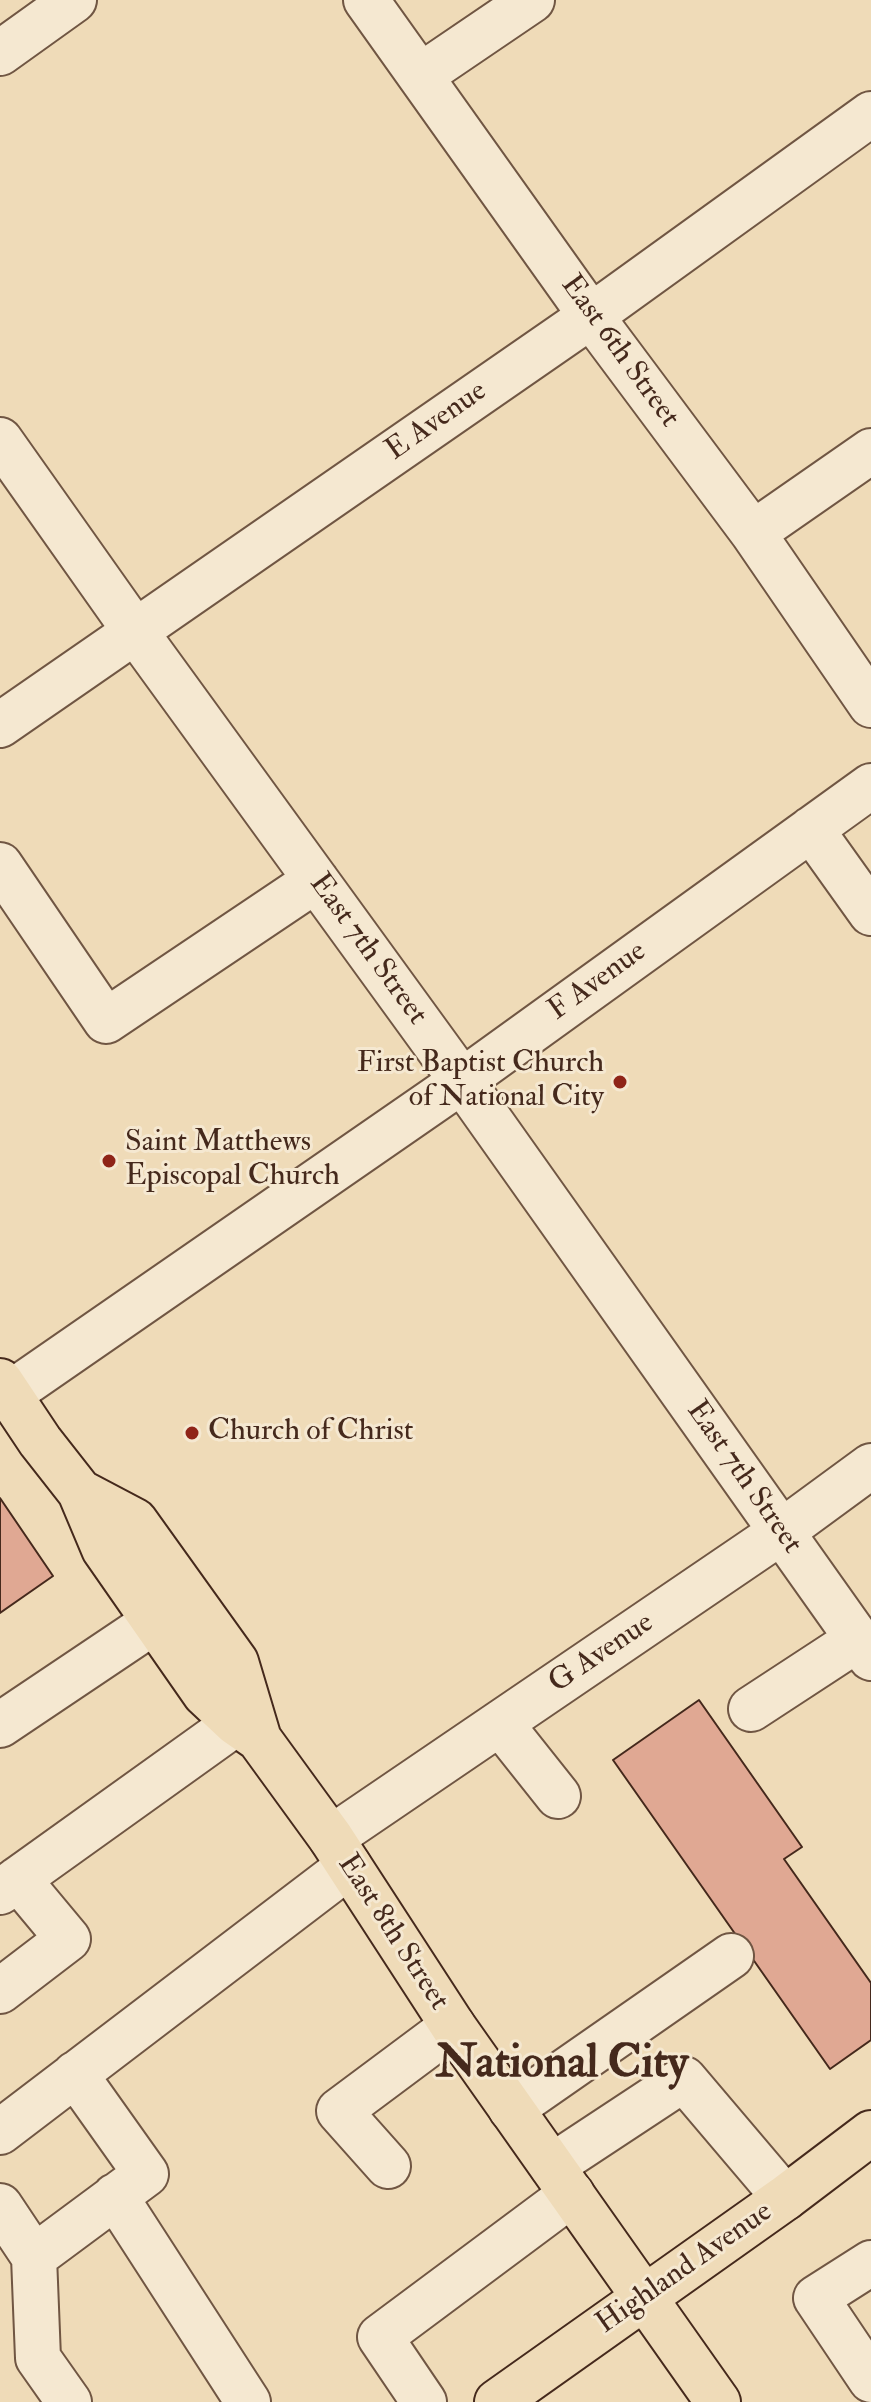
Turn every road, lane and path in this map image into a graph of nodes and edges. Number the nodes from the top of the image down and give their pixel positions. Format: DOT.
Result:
graph roads {
  1 [pos="74,0"];
  2 [pos="366,0"];
  3 [pos="532,0"];
  4 [pos="0,53"];
  5 [pos="420,76"];
  6 [pos="871,114"];
  7 [pos="591,316"];
  8 [pos="0,440"];
  9 [pos="871,451"];
  10 [pos="753,533"];
  11 [pos="135,631"];
  12 [pos="871,705"];
  13 [pos="0,725"];
  14 [pos="871,786"];
  15 [pos="811,829"];
  16 [pos="0,865"];
  17 [pos="316,880"];
  18 [pos="871,913"];
  19 [pos="462,1081"];
  20 [pos="7,1404"];
  21 [pos="871,1466"];
  22 [pos="80,1492"];
  23 [pos="781,1532"];
  24 [pos="155,1621"];
  25 [pos="864,1648"];
  26 [pos="751,1709"];
  27 [pos="500,1723"];
  28 [pos="0,1725"];
  29 [pos="247,1731"];
  30 [pos="558,1796"];
  31 [pos="340,1852"];
  32 [pos="9,1886"];
  33 [pos="731,1956"];
  34 [pos="0,1991"];
  35 [pos="453,2026"];
  36 [pos="75,2074"];
  37 [pos="511,2109"];
  38 [pos="0,2132"];
  39 [pos="871,2133"];
  40 [pos="388,2166"];
  41 [pos="562,2180"];
  42 [pos="115,2196"];
  43 [pos="785,2198"];
  44 [pos="0,2206"];
  45 [pos="34,2257"];
  46 [pos="871,2263"];
  47 [pos="645,2298"];
  48 [pos="871,2380"];
  49 [pos="704,2397"];
  50 [pos="69,2402"];
  51 [pos="248,2402"];
  52 [pos="424,2402"];
  53 [pos="497,2402"];
  1 -- 4 [label="street"];
  2 -- 5 [label="street, East 6th Street"];
  3 -- 5 [label="street"];
  5 -- 7 [label="street, East 6th Street"];
  6 -- 7 [label="street, E Avenue"];
  7 -- 10 [label="street, East 6th Street"];
  7 -- 11 [label="street, E Avenue"];
  8 -- 11 [label="street, East 7th Street"];
  9 -- 10 [label="street"];
  10 -- 12 [label="street, East 6th Street"];
  11 -- 13 [label="street, E Avenue"];
  11 -- 17 [label="street, East 7th Street"];
  14 -- 15 [label="street, F Avenue"];
  15 -- 18 [label="street"];
  15 -- 19 [label="street, F Avenue"];
  16 -- 17 [label="street"];
  17 -- 19 [label="street, East 7th Street"];
  19 -- 20 [label="street, F Avenue"];
  19 -- 23 [label="street, East 7th Street"];
  20 -- 22 [label="main road, East 8th Street"];
  21 -- 23 [label="street, G Avenue"];
  22 -- 24 [label="main road, East 8th Street"];
  22 -- 29 [label="main road, East 8th Street"];
  23 -- 25 [label="street, East 7th Street"];
  23 -- 27 [label="street, G Avenue"];
  24 -- 28 [label="street"];
  24 -- 29 [label="main road, East 8th Street"];
  25 -- 26 [label="street"];
  27 -- 30 [label="street"];
  27 -- 31 [label="street, G Avenue"];
  29 -- 31 [label="main road, East 8th Street"];
  29 -- 32 [label="street"];
  31 -- 35 [label="main road, East 8th Street"];
  31 -- 36 [label="street, G Avenue"];
  32 -- 34 [label="street"];
  33 -- 37 [label="street"];
  35 -- 37 [label="main road, East 8th Street"];
  35 -- 40 [label="street"];
  36 -- 38 [label="street, G Avenue"];
  36 -- 42 [label="street"];
  37 -- 41 [label="main road, East 8th Street"];
  39 -- 43 [label="main road, Highland Avenue"];
  41 -- 43 [label="street"];
  41 -- 47 [label="main road, East 8th Street"];
  41 -- 52 [label="street"];
  42 -- 45 [label="street"];
  42 -- 51 [label="street"];
  43 -- 47 [label="main road, Highland Avenue"];
  44 -- 45 [label="street"];
  45 -- 50 [label="street"];
  46 -- 48 [label="street"];
  47 -- 49 [label="main road, East 8th Street"];
  47 -- 53 [label="main road, Highland Avenue"];
}
